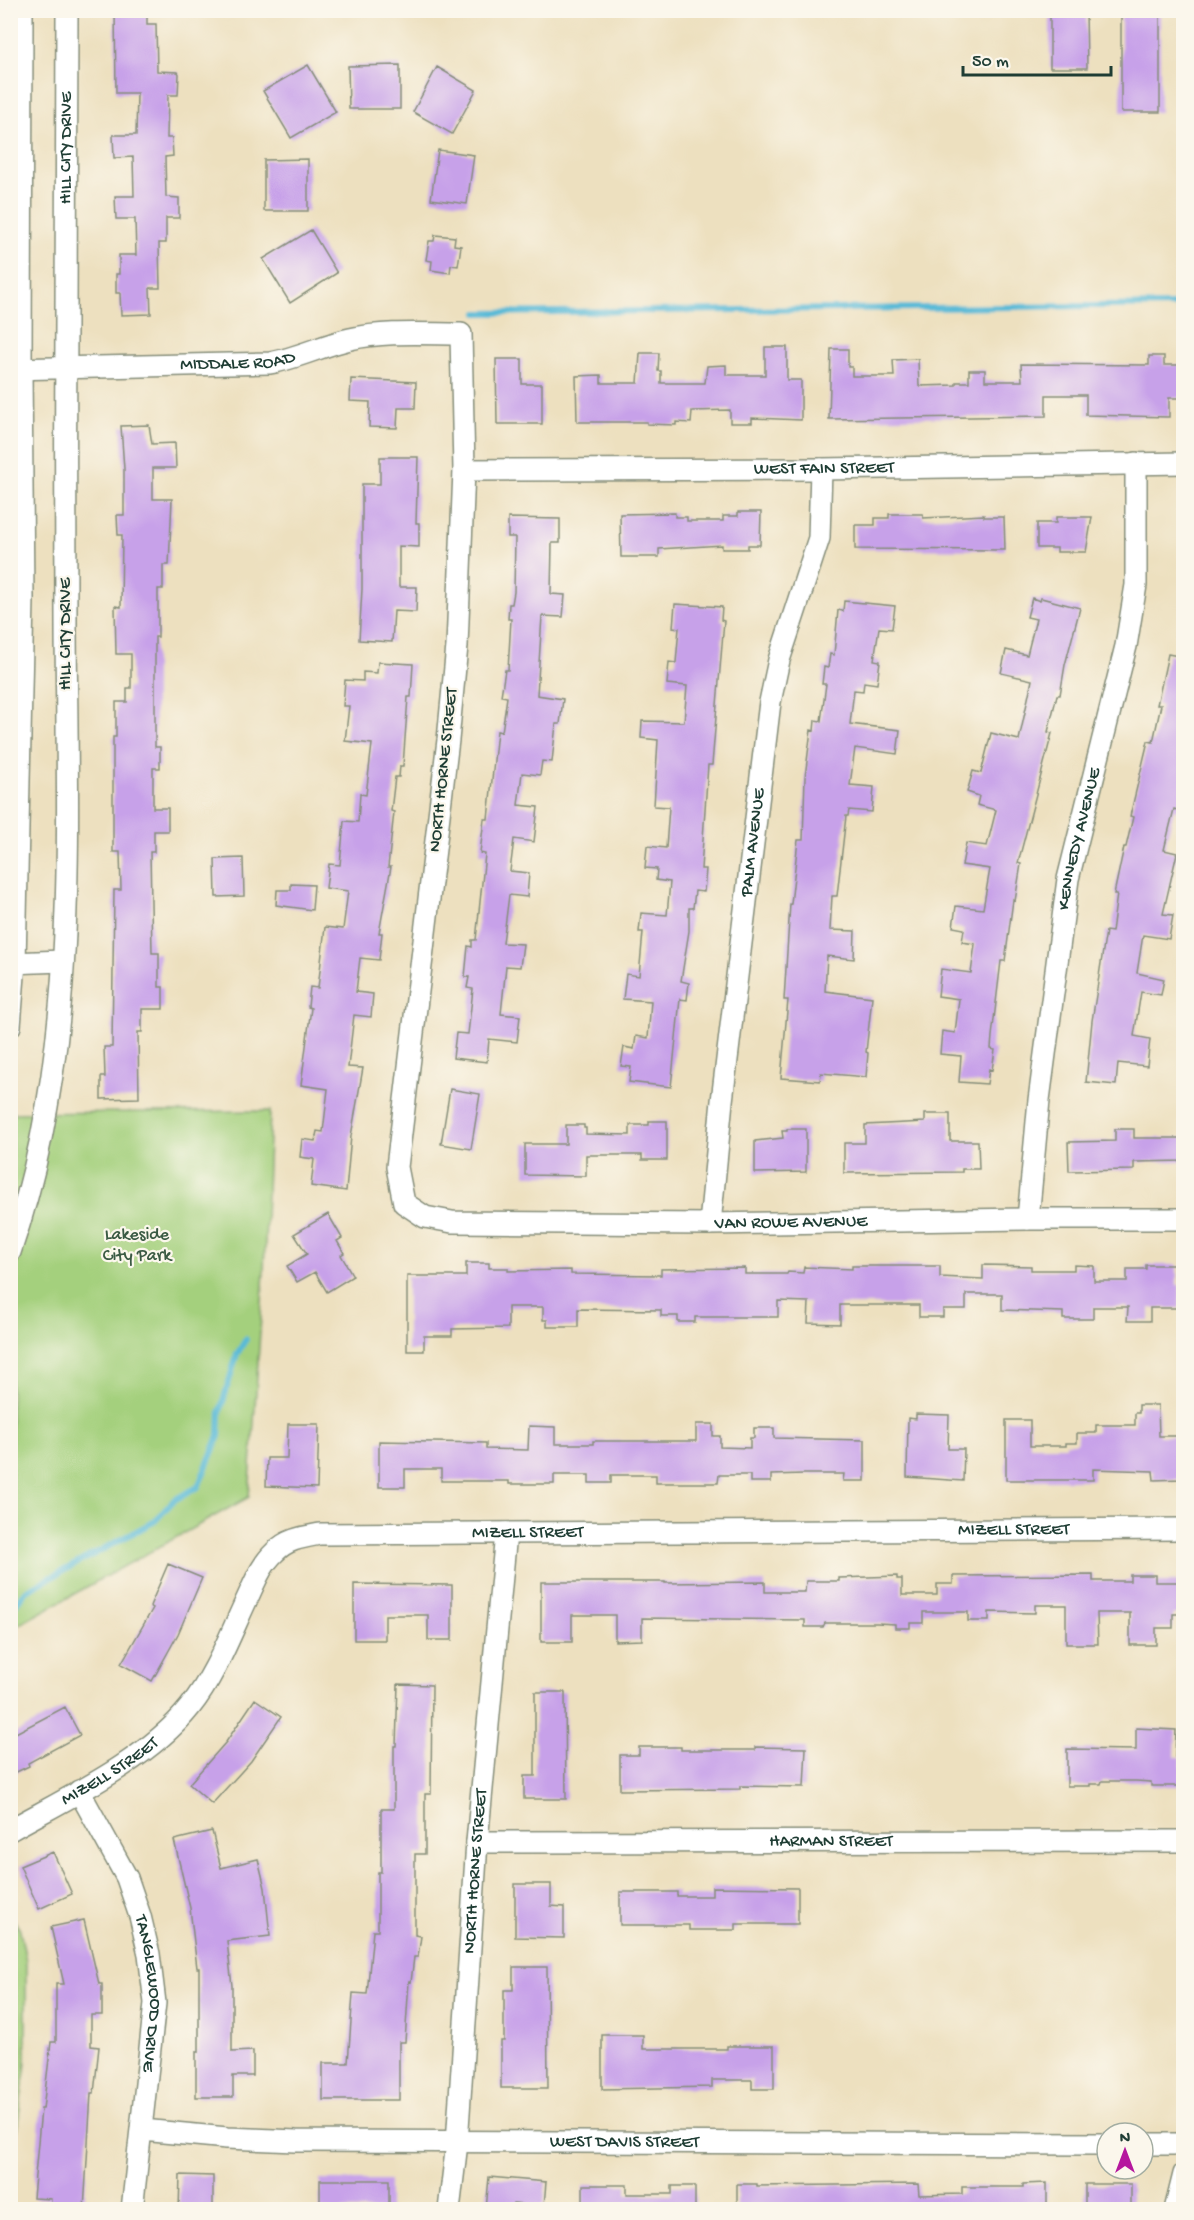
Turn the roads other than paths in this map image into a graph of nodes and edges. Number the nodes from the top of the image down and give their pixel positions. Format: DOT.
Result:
graph roads {
  1 [pos="22,10"];
  2 [pos="67,10"];
  3 [pos="461,334"];
  4 [pos="16,369"];
  5 [pos="65,369"];
  6 [pos="1136,463"];
  7 [pos="1184,463"];
  8 [pos="821,469"];
  9 [pos="464,470"];
  10 [pos="63,961"];
  11 [pos="13,963"];
  12 [pos="10,1026"];
  13 [pos="404,1203"];
  14 [pos="1028,1219"];
  15 [pos="1184,1219"];
  16 [pos="710,1224"];
  17 [pos="10,1252"];
  18 [pos="1184,1529"];
  19 [pos="506,1533"];
  20 [pos="79,1791"];
  21 [pos="10,1830"];
  22 [pos="1184,1841"];
  23 [pos="477,1842"];
  24 [pos="142,2130"];
  25 [pos="457,2142"];
  26 [pos="1095,2144"];
  27 [pos="1155,2144"];
  28 [pos="1184,2144"];
  29 [pos="1184,2174"];
  30 [pos="132,2210"];
  31 [pos="449,2210"];
  32 [pos="1176,2210"];
  1 -- 4 [label="street"];
  2 -- 5 [label="street, HILL CITY DRIVE"];
  3 -- 5 [label="street, MIDDALE ROAD"];
  3 -- 9 [label="street, NORTH HORNE STREET"];
  4 -- 5 [label="street, MIDDALE ROAD"];
  4 -- 11 [label="street"];
  5 -- 10 [label="street, HILL CITY DRIVE"];
  6 -- 7 [label="street, WEST FAIN STREET"];
  6 -- 8 [label="street, WEST FAIN STREET"];
  6 -- 14 [label="street, KENNEDY AVENUE"];
  8 -- 9 [label="street, WEST FAIN STREET"];
  8 -- 16 [label="street, PALM AVENUE"];
  9 -- 13 [label="street, NORTH HORNE STREET"];
  10 -- 11 [label="street"];
  10 -- 17 [label="street, HILL CITY DRIVE"];
  11 -- 12 [label="street"];
  13 -- 16 [label="street, VAN ROWE AVENUE"];
  14 -- 15 [label="street, VAN ROWE AVENUE"];
  14 -- 16 [label="street, VAN ROWE AVENUE"];
  18 -- 19 [label="street, MIZELL STREET"];
  19 -- 20 [label="street, MIZELL STREET"];
  19 -- 23 [label="street, NORTH HORNE STREET"];
  20 -- 21 [label="street, MIZELL STREET"];
  20 -- 24 [label="street, TANGLEWOOD DRIVE"];
  22 -- 23 [label="street, HARMAN STREET"];
  23 -- 25 [label="street, NORTH HORNE STREET"];
  24 -- 25 [label="street, WEST DAVIS STREET"];
  24 -- 30 [label="street, TANGLEWOOD DRIVE"];
  25 -- 26 [label="street, WEST DAVIS STREET"];
  25 -- 31 [label="street, NORTH HORNE STREET"];
  27 -- 28 [label="street"];
  29 -- 32 [label="street"];
}
